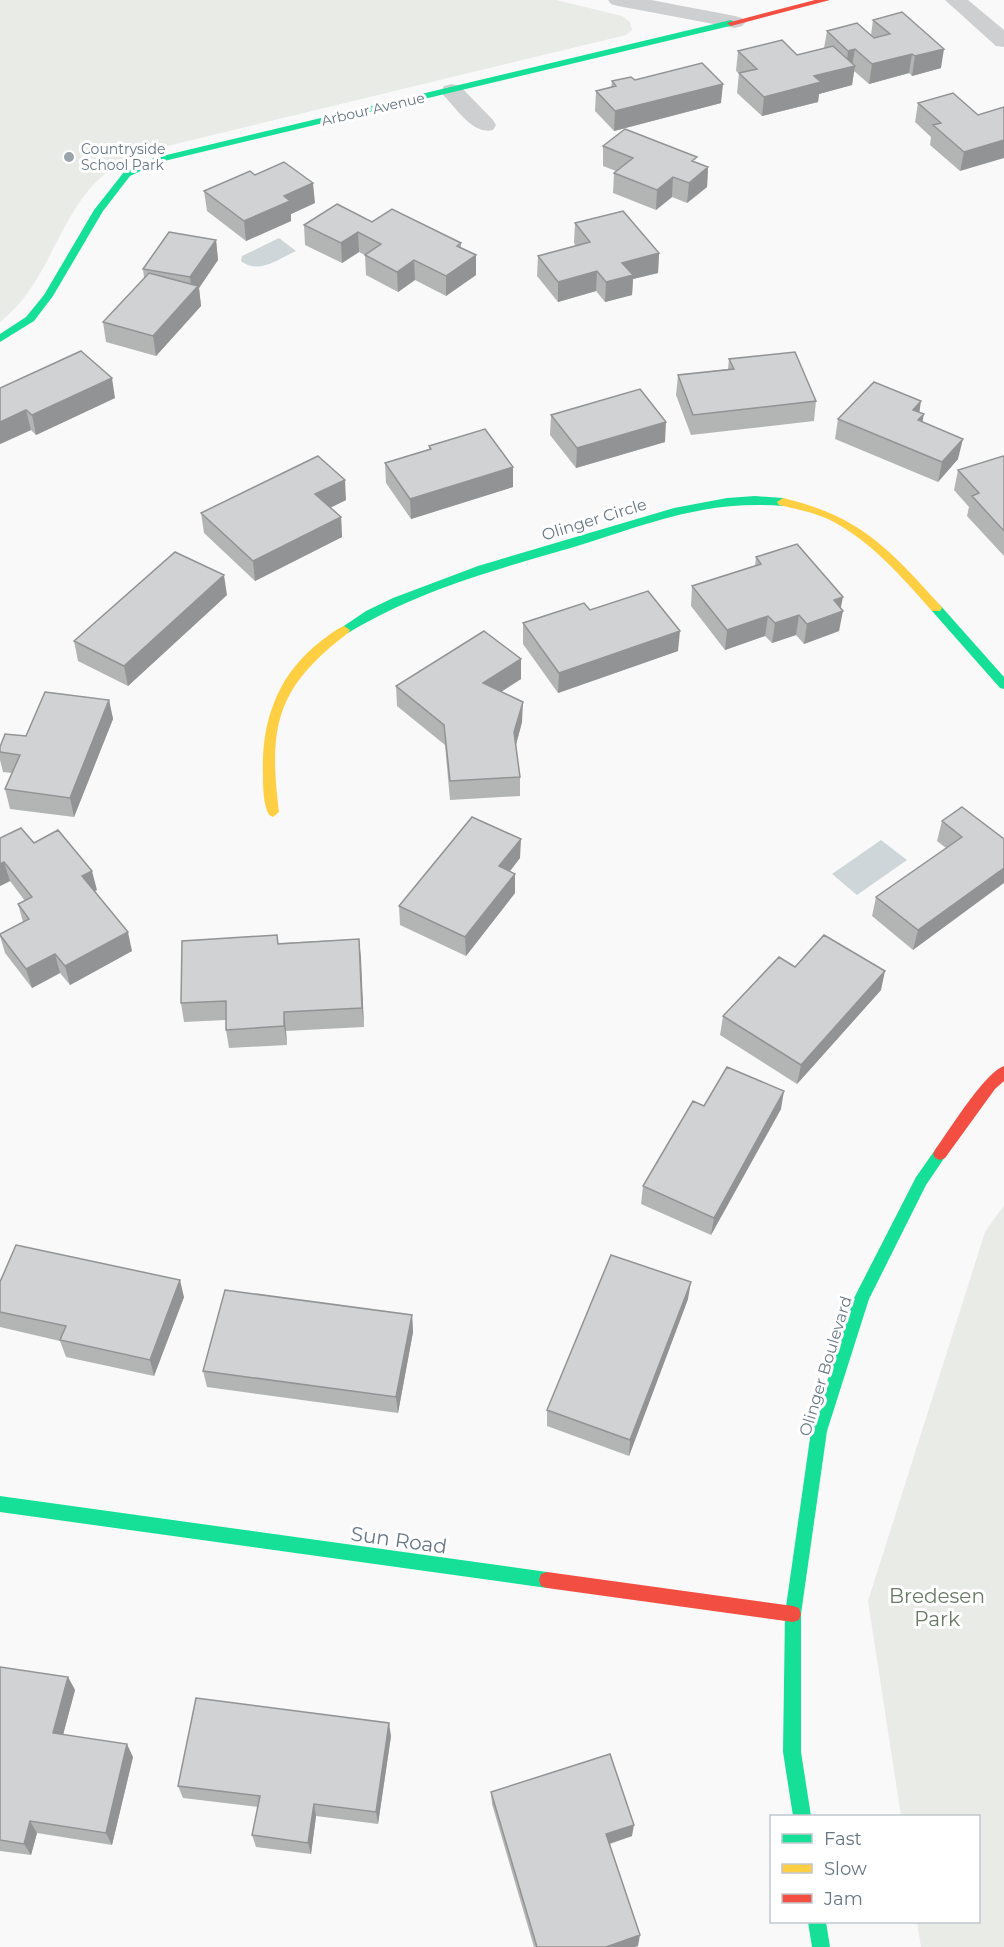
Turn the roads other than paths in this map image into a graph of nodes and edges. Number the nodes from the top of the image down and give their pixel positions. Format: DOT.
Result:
graph roads {
  1 [pos="618,0"];
  2 [pos="826,0"];
  3 [pos="956,0"];
  4 [pos="735,21"];
  5 [pos="1004,40"];
  6 [pos="452,91"];
  7 [pos="485,125"];
  8 [pos="0,339"];
  9 [pos="1004,685"];
  10 [pos="273,812"];
  11 [pos="1004,1072"];
  12 [pos="0,1504"];
  13 [pos="793,1614"];
  14 [pos="802,1815"];
  15 [pos="817,1923"];
  16 [pos="821,1947"];
  1 -- 4 [label="street"];
  2 -- 4 [label="street, Arbour Avenue"];
  3 -- 5 [label="street"];
  4 -- 6 [label="street, Arbour Avenue"];
  6 -- 7 [label="street"];
  6 -- 8 [label="street, Arbour Avenue"];
  9 -- 10 [label="street, Olinger Circle"];
  11 -- 13 [label="street, Olinger Boulevard"];
  12 -- 13 [label="street, Sun Road"];
  13 -- 14 [label="street, Olinger Boulevard"];
  15 -- 16 [label="street"];
}
